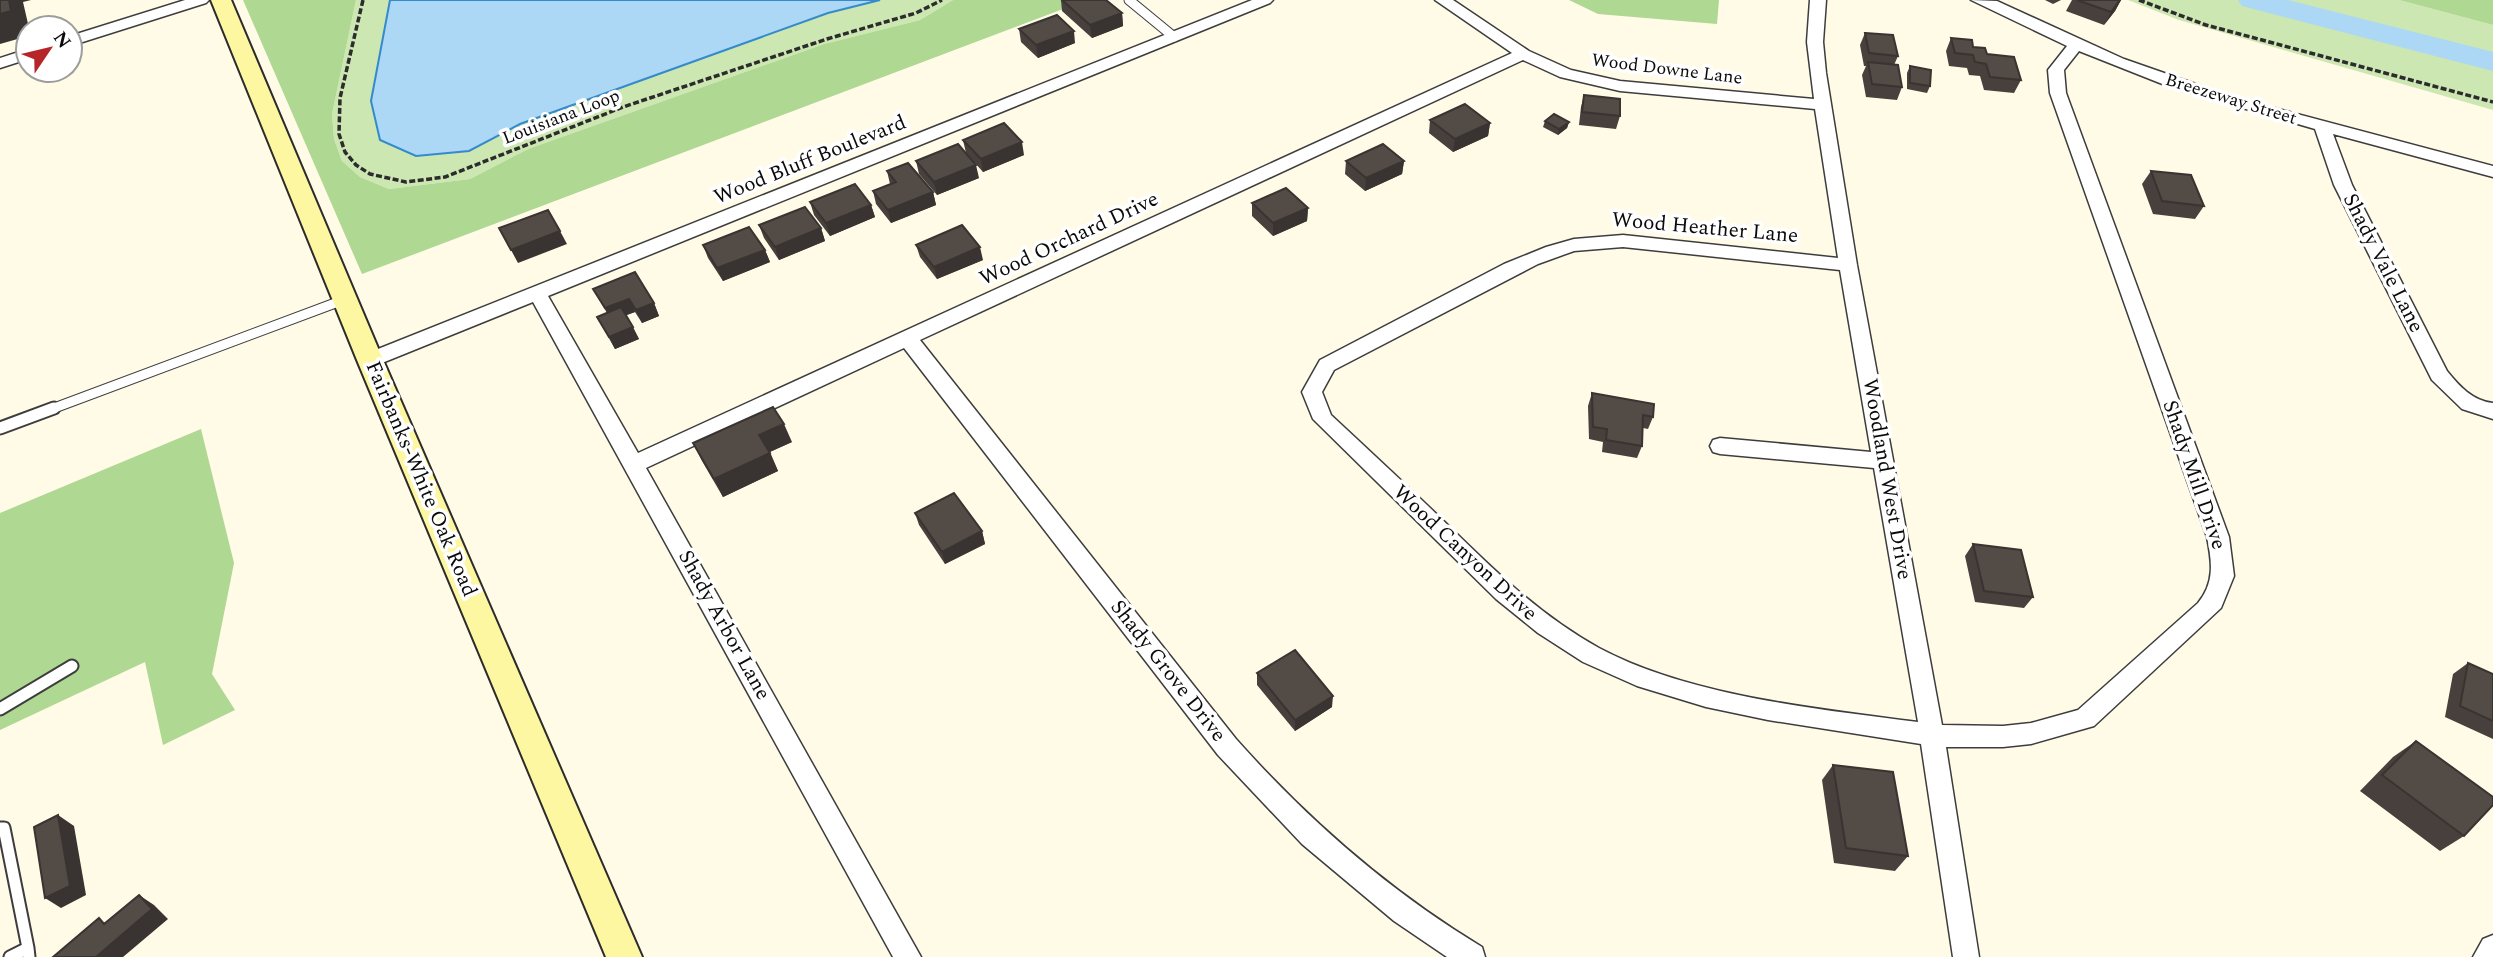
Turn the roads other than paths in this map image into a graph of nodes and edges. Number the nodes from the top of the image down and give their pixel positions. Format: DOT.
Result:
graph roads {
  1 [pos="201,0"];
  2 [pos="221,0"];
  3 [pos="1129,0"];
  4 [pos="1265,0"];
  5 [pos="1443,0"];
  6 [pos="1818,0"];
  7 [pos="1979,0"];
  8 [pos="84,37"];
  9 [pos="1174,37"];
  10 [pos="2076,44"];
  11 [pos="1523,54"];
  12 [pos="1824,105"];
  13 [pos="2322,125"];
  14 [pos="2493,172"];
  15 [pos="1848,265"];
  16 [pos="538,295"];
  17 [pos="346,299"];
  18 [pos="1445,304"];
  19 [pos="908,339"];
  20 [pos="370,360"];
  21 [pos="2493,411"];
  22 [pos="0,428"];
  23 [pos="1720,446"];
  24 [pos="1884,461"];
  25 [pos="634,464"];
  26 [pos="72,666"];
  27 [pos="0,709"];
  28 [pos="1932,734"];
  29 [pos="0,828"];
  30 [pos="2493,948"];
  31 [pos="28,952"];
  32 [pos="10,957"];
  33 [pos="624,957"];
  34 [pos="908,957"];
  35 [pos="1472,957"];
  36 [pos="1966,957"];
  37 [pos="2486,957"];
  1 -- 8 [label="street"];
  2 -- 17 [label="street, Fairbanks-White Oak Road"];
  3 -- 9 [label="lane"];
  4 -- 9 [label="street, Wood Bluff Boulevard"];
  5 -- 11 [label="street, Wood Downe Lane"];
  6 -- 12 [label="street, Woodland West Drive"];
  7 -- 10 [label="street, Breezeway Street"];
  9 -- 16 [label="street, Wood Bluff Boulevard"];
  10 -- 13 [label="street, Breezeway Street"];
  10 -- 28 [label="street, Shady Mill Drive"];
  11 -- 12 [label="street, Wood Downe Lane"];
  11 -- 19 [label="street, Wood Orchard Drive"];
  12 -- 15 [label="street, Woodland West Drive"];
  13 -- 14 [label="street, Breezeway Street"];
  13 -- 21 [label="street, Shady Vale Lane"];
  15 -- 18 [label="street, Wood Heather Lane"];
  15 -- 24 [label="street, Woodland West Drive"];
  16 -- 20 [label="street, Wood Bluff Boulevard"];
  16 -- 25 [label="street, Shady Arbor Lane"];
  17 -- 20 [label="street, Fairbanks-White Oak Road"];
  17 -- 22 [label="lane"];
  18 -- 28 [label="street, Wood Canyon Drive"];
  19 -- 25 [label="street, Wood Orchard Drive"];
  19 -- 35 [label="street, Shady Grove Drive"];
  20 -- 33 [label="street, Fairbanks-White Oak Road"];
  23 -- 24 [label="street"];
  24 -- 28 [label="street, Woodland West Drive"];
  25 -- 34 [label="street, Shady Arbor Lane"];
  26 -- 27 [label="lane"];
  28 -- 36 [label="street, Woodland West Drive"];
  29 -- 31 [label="lane"];
  30 -- 37 [label="street"];
  31 -- 32 [label="lane"];
}
